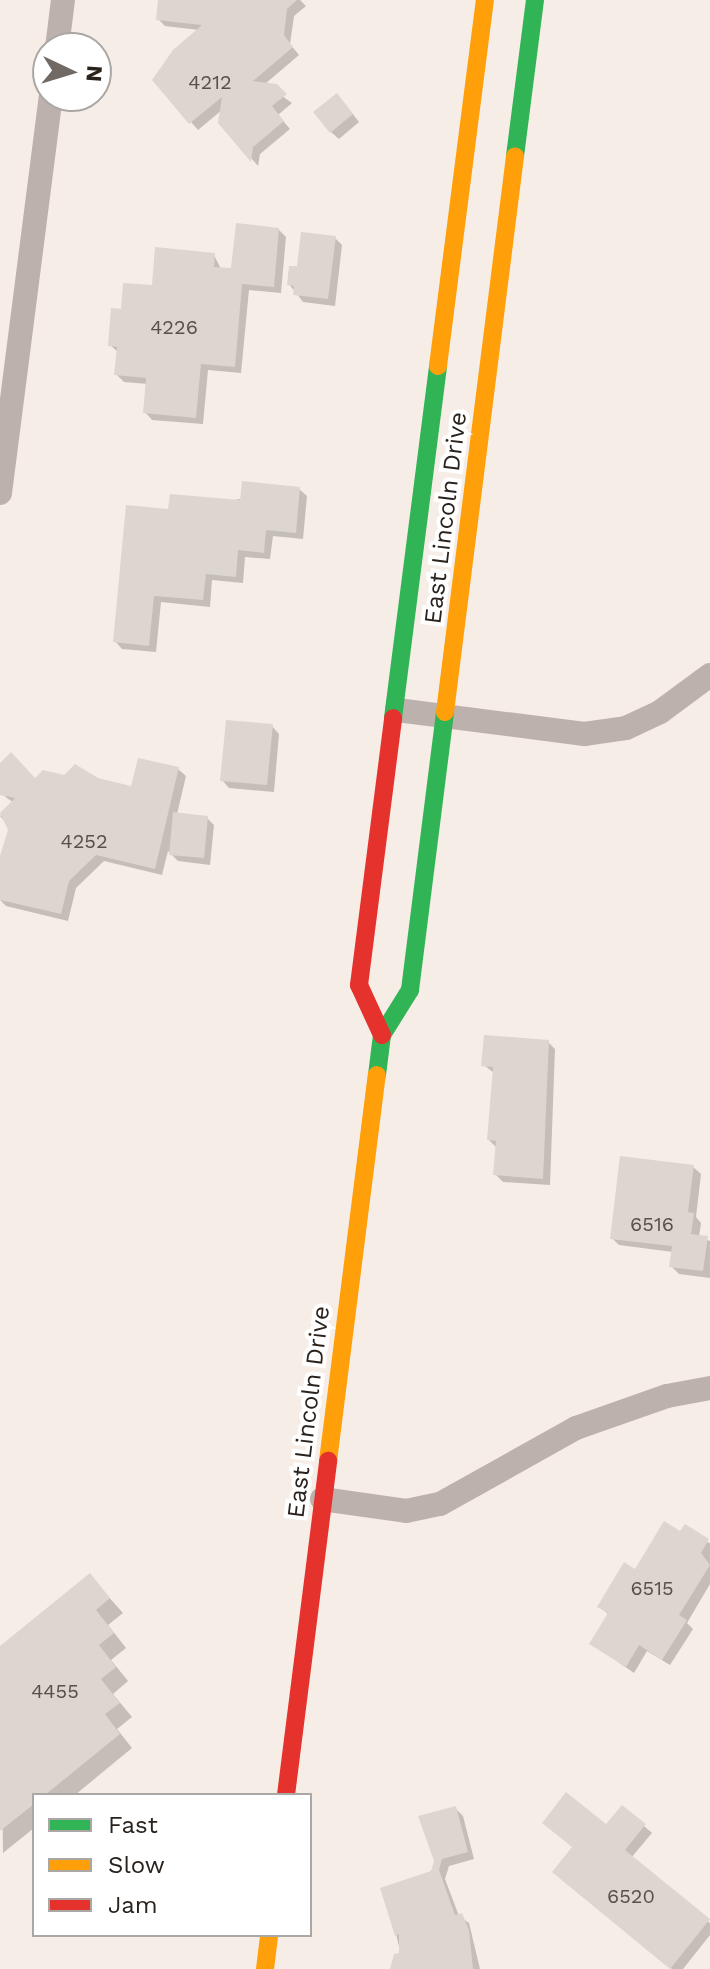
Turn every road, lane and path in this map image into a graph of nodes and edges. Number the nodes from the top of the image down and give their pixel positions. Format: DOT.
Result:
graph roads {
  1 [pos="63,0"];
  2 [pos="485,0"];
  3 [pos="535,0"];
  4 [pos="59,32"];
  5 [pos="49,112"];
  6 [pos="0,493"];
  7 [pos="710,675"];
  8 [pos="397,710"];
  9 [pos="445,716"];
  10 [pos="382,1035"];
  11 [pos="710,1388"];
  12 [pos="322,1499"];
  13 [pos="286,1793"];
  14 [pos="269,1937"];
  15 [pos="265,1969"];
  1 -- 4 [label="street"];
  2 -- 8 [label="main road, East Lincoln Drive"];
  3 -- 9 [label="main road, East Lincoln Drive"];
  5 -- 6 [label="street"];
  7 -- 9 [label="street"];
  8 -- 9 [label="street"];
  8 -- 10 [label="main road, East Lincoln Drive"];
  9 -- 10 [label="main road, East Lincoln Drive"];
  10 -- 12 [label="main road, East Lincoln Drive"];
  11 -- 12 [label="street"];
  12 -- 13 [label="main road, East Lincoln Drive"];
  14 -- 15 [label="main road"];
}
